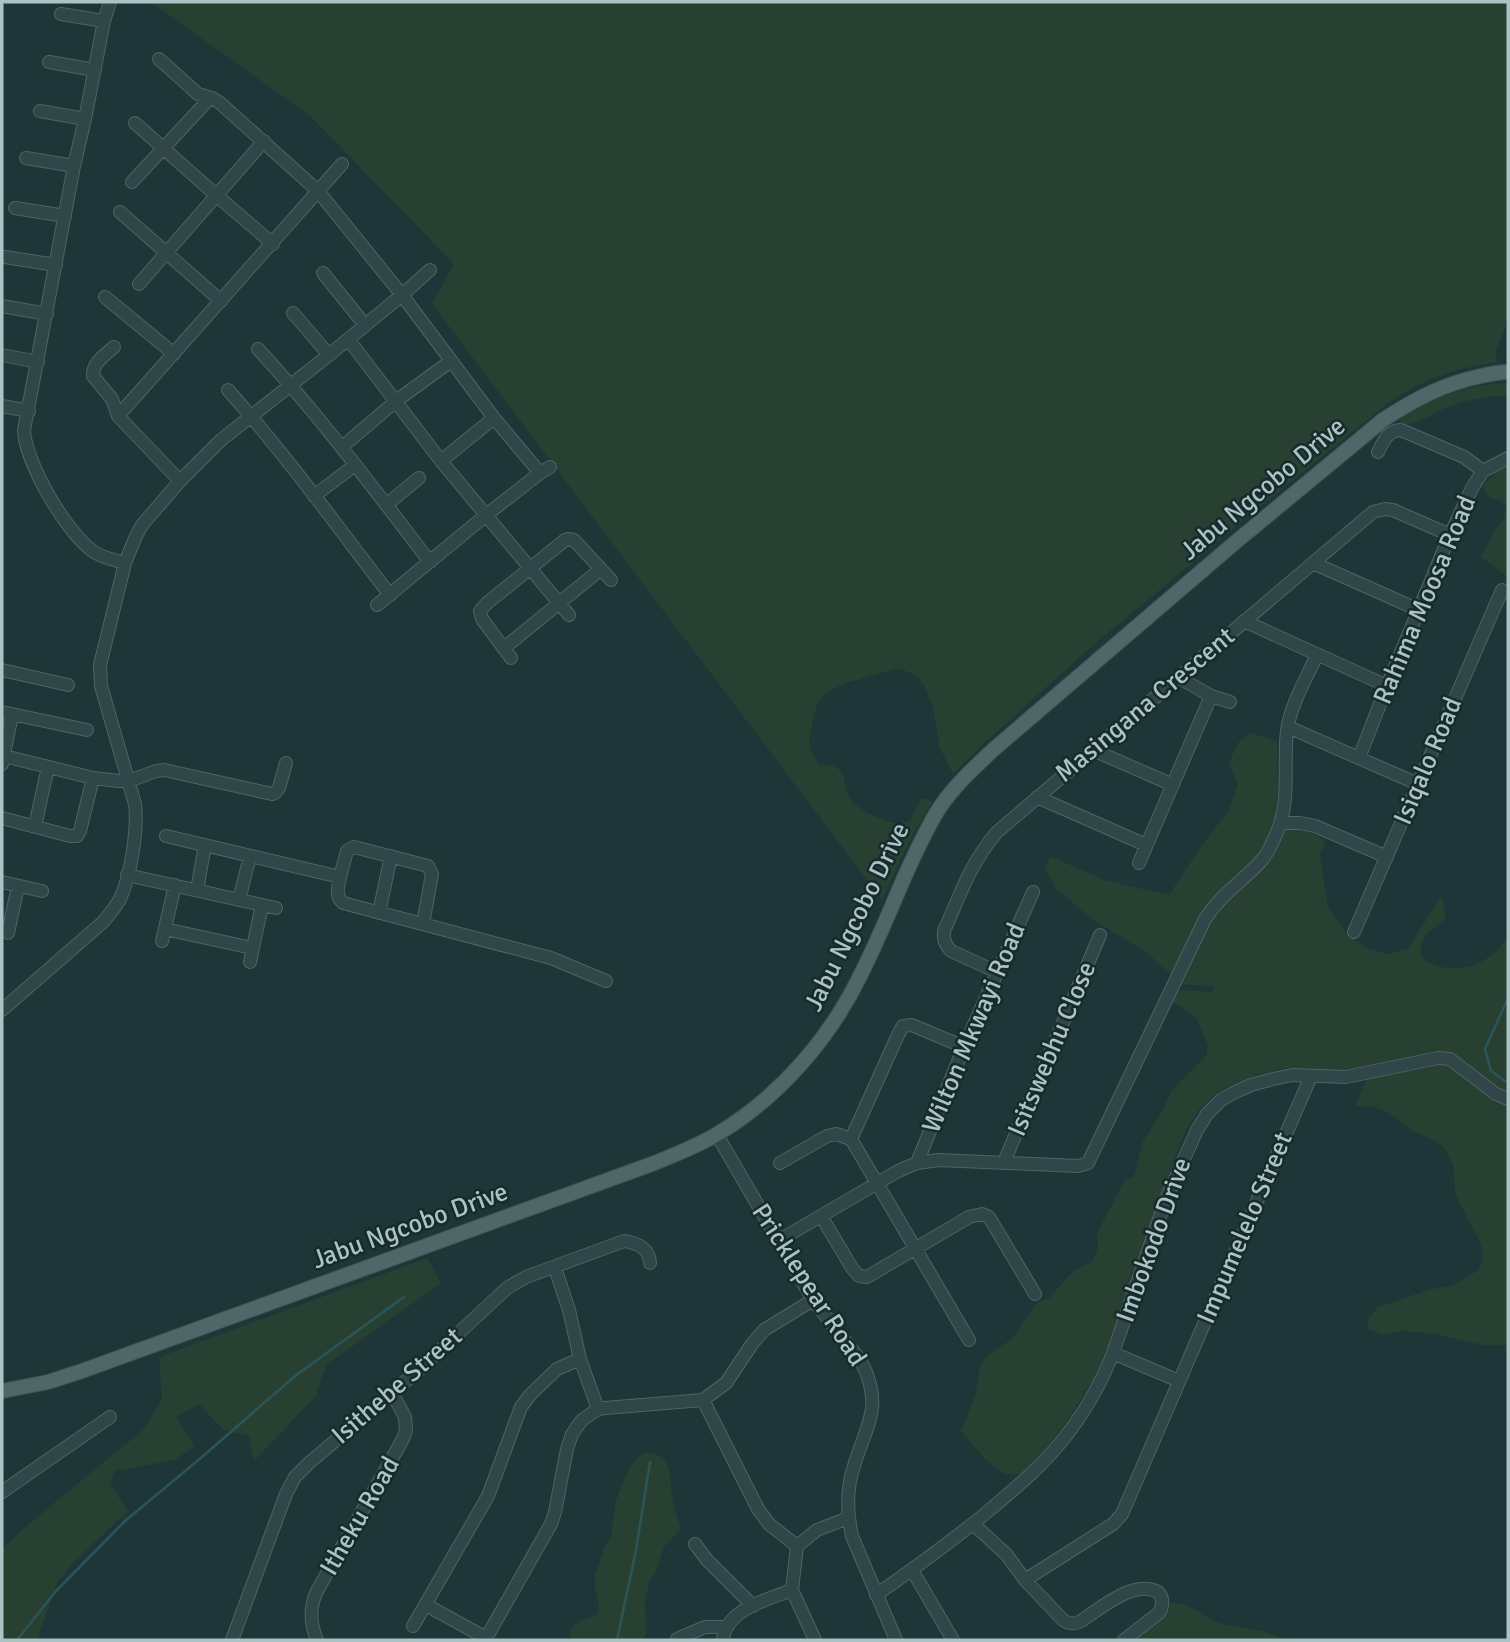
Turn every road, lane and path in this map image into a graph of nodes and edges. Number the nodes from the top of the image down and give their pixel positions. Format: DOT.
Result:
graph roads {
  1 [pos="110,2"];
  2 [pos="61,14"];
  3 [pos="104,21"];
  4 [pos="159,59"];
  5 [pos="49,62"];
  6 [pos="95,69"];
  7 [pos="210,98"];
  8 [pos="40,111"];
  9 [pos="85,119"];
  10 [pos="135,123"];
  11 [pos="264,141"];
  12 [pos="163,149"];
  13 [pos="26,158"];
  14 [pos="342,164"];
  15 [pos="74,166"];
  16 [pos="132,183"];
  17 [pos="318,191"];
  18 [pos="216,195"];
  19 [pos="15,208"];
  20 [pos="120,212"];
  21 [pos="65,216"];
  22 [pos="273,244"];
  23 [pos="167,253"];
  24 [pos="5,257"];
  25 [pos="56,265"];
  26 [pos="430,270"];
  27 [pos="323,273"];
  28 [pos="139,284"];
  29 [pos="402,295"];
  30 [pos="104,297"];
  31 [pos="221,300"];
  32 [pos="2,306"];
  33 [pos="293,313"];
  34 [pos="47,314"];
  35 [pos="365,325"];
  36 [pos="348,339"];
  37 [pos="114,347"];
  38 [pos="258,349"];
  39 [pos="174,354"];
  40 [pos="2,355"];
  41 [pos="329,355"];
  42 [pos="451,360"];
  43 [pos="38,362"];
  44 [pos="1508,372"];
  45 [pos="291,385"];
  46 [pos="228,390"];
  47 [pos="396,401"];
  48 [pos="2,406"];
  49 [pos="29,411"];
  50 [pos="118,416"];
  51 [pos="251,416"];
  52 [pos="494,418"];
  53 [pos="342,447"];
  54 [pos="1378,452"];
  55 [pos="1508,458"];
  56 [pos="441,461"];
  57 [pos="355,465"];
  58 [pos="1483,471"];
  59 [pos="419,478"];
  60 [pos="180,481"];
  61 [pos="314,496"];
  62 [pos="386,505"];
  63 [pos="485,516"];
  64 [pos="1450,535"];
  65 [pos="430,562"];
  66 [pos="125,563"];
  67 [pos="1313,563"];
  68 [pos="528,569"];
  69 [pos="601,569"];
  70 [pos="611,580"];
  71 [pos="1502,590"];
  72 [pos="390,595"];
  73 [pos="559,604"];
  74 [pos="377,605"];
  75 [pos="1419,610"];
  76 [pos="569,615"];
  77 [pos="1244,621"];
  78 [pos="1317,654"];
  79 [pos="2,670"];
  80 [pos="1178,677"];
  81 [pos="68,685"];
  82 [pos="1387,686"];
  83 [pos="1211,696"];
  84 [pos="1230,702"];
  85 [pos="7,714"];
  86 [pos="1288,727"];
  87 [pos="88,730"];
  88 [pos="1093,750"];
  89 [pos="1359,758"];
  90 [pos="3,760"];
  91 [pos="286,763"];
  92 [pos="48,767"];
  93 [pos="93,778"];
  94 [pos="129,781"];
  95 [pos="1418,784"];
  96 [pos="1173,785"];
  97 [pos="1037,797"];
  98 [pos="2,818"];
  99 [pos="1281,823"];
  100 [pos="35,826"];
  101 [pos="166,836"];
  102 [pos="205,845"];
  103 [pos="1146,845"];
  104 [pos="250,856"];
  105 [pos="391,856"];
  106 [pos="1387,857"];
  107 [pos="1139,863"];
  108 [pos="127,875"];
  109 [pos="340,877"];
  110 [pos="2,882"];
  111 [pos="175,885"];
  112 [pos="18,886"];
  113 [pos="197,890"];
  114 [pos="42,891"];
  115 [pos="1033,892"];
  116 [pos="239,900"];
  117 [pos="262,905"];
  118 [pos="276,908"];
  119 [pos="379,913"];
  120 [pos="423,924"];
  121 [pos="1354,932"];
  122 [pos="8,933"];
  123 [pos="1100,935"];
  124 [pos="252,948"];
  125 [pos="250,961"];
  126 [pos="997,972"];
  127 [pos="606,981"];
  128 [pos="2,1009"];
  129 [pos="964,1047"];
  130 [pos="1311,1076"];
  131 [pos="1508,1099"];
  132 [pos="717,1135"];
  133 [pos="851,1139"];
  134 [pos="1003,1162"];
  135 [pos="780,1163"];
  136 [pos="917,1163"];
  137 [pos="877,1183"];
  138 [pos="821,1216"];
  139 [pos="778,1241"];
  140 [pos="916,1250"];
  141 [pos="650,1263"];
  142 [pos="555,1268"];
  143 [pos="1035,1294"];
  144 [pos="813,1300"];
  145 [pos="969,1340"];
  146 [pos="1113,1353"];
  147 [pos="580,1359"];
  148 [pos="1179,1381"];
  149 [pos="2,1391"];
  150 [pos="392,1393"];
  151 [pos="703,1400"];
  152 [pos="598,1409"];
  153 [pos="110,1417"];
  154 [pos="2,1492"];
  155 [pos="848,1518"];
  156 [pos="973,1524"];
  157 [pos="695,1544"];
  158 [pos="797,1546"];
  159 [pos="912,1570"];
  160 [pos="1025,1580"];
  161 [pos="792,1590"];
  162 [pos="876,1595"];
  163 [pos="425,1605"];
  164 [pos="753,1606"];
  165 [pos="413,1626"];
  166 [pos="724,1634"];
  167 [pos="486,1639"];
  168 [pos="677,1639"];
  169 [pos="232,1640"];
  170 [pos="317,1640"];
  171 [pos="815,1640"];
  172 [pos="896,1640"];
  173 [pos="953,1640"];
  174 [pos="1124,1640"];
  1 -- 3 [label="street"];
  2 -- 3 [label="street"];
  3 -- 6 [label="street"];
  4 -- 7 [label="street"];
  5 -- 6 [label="street"];
  6 -- 9 [label="street"];
  7 -- 11 [label="street"];
  7 -- 12 [label="street"];
  8 -- 9 [label="street"];
  9 -- 15 [label="street"];
  10 -- 12 [label="street"];
  11 -- 17 [label="street"];
  11 -- 18 [label="street"];
  12 -- 16 [label="street"];
  12 -- 18 [label="street"];
  13 -- 15 [label="street"];
  14 -- 17 [label="street"];
  15 -- 21 [label="street"];
  17 -- 22 [label="street"];
  17 -- 29 [label="street"];
  18 -- 22 [label="street"];
  18 -- 23 [label="street"];
  19 -- 21 [label="street"];
  20 -- 23 [label="street"];
  21 -- 25 [label="street"];
  22 -- 31 [label="street"];
  23 -- 28 [label="street"];
  23 -- 31 [label="street"];
  24 -- 25 [label="street"];
  25 -- 34 [label="street"];
  26 -- 29 [label="street"];
  27 -- 35 [label="street"];
  29 -- 35 [label="street"];
  29 -- 42 [label="street"];
  30 -- 39 [label="street"];
  31 -- 39 [label="street"];
  32 -- 34 [label="street"];
  33 -- 41 [label="street"];
  34 -- 43 [label="street"];
  35 -- 36 [label="street"];
  36 -- 41 [label="street"];
  36 -- 47 [label="street"];
  37 -- 50 [label="street"];
  38 -- 45 [label="street"];
  39 -- 50 [label="street"];
  40 -- 43 [label="street"];
  41 -- 45 [label="street"];
  42 -- 47 [label="street"];
  42 -- 52 [label="street"];
  43 -- 49 [label="street"];
  44 -- 132 [label="main road, Jabu Ngcobo Drive"];
  45 -- 51 [label="street"];
  45 -- 53 [label="street"];
  46 -- 51 [label="street"];
  47 -- 53 [label="street"];
  47 -- 56 [label="street"];
  48 -- 49 [label="street"];
  49 -- 66 [label="street"];
  50 -- 60 [label="street"];
  51 -- 60 [label="street"];
  51 -- 61 [label="street"];
  52 -- 56 [label="street"];
  52 -- 63 [label="street"];
  53 -- 57 [label="street"];
  54 -- 58 [label="street"];
  55 -- 58 [label="street, Rahima Moosa Road"];
  56 -- 63 [label="street"];
  57 -- 61 [label="street"];
  57 -- 62 [label="street"];
  58 -- 64 [label="street, Rahima Moosa Road"];
  59 -- 62 [label="street"];
  60 -- 66 [label="street"];
  61 -- 72 [label="street"];
  62 -- 65 [label="street"];
  63 -- 65 [label="street"];
  63 -- 68 [label="street"];
  64 -- 67 [label="street, Masingana Crescent"];
  64 -- 75 [label="street, Rahima Moosa Road"];
  65 -- 72 [label="street"];
  66 -- 94 [label="street"];
  67 -- 75 [label="street"];
  67 -- 77 [label="street, Masingana Crescent"];
  68 -- 69 [label="street"];
  68 -- 73 [label="street"];
  68 -- 73 [label="street"];
  69 -- 70 [label="street"];
  69 -- 73 [label="street"];
  71 -- 95 [label="street, Isiqalo Road"];
  72 -- 74 [label="street"];
  73 -- 76 [label="street"];
  75 -- 82 [label="street, Rahima Moosa Road"];
  77 -- 78 [label="street"];
  77 -- 80 [label="street, Masingana Crescent"];
  78 -- 82 [label="street"];
  78 -- 86 [label="street"];
  79 -- 81 [label="street"];
  80 -- 83 [label="street"];
  80 -- 88 [label="street, Masingana Crescent"];
  82 -- 89 [label="street, Rahima Moosa Road"];
  83 -- 84 [label="street"];
  83 -- 96 [label="street"];
  85 -- 87 [label="street"];
  85 -- 90 [label="street"];
  86 -- 89 [label="street"];
  86 -- 99 [label="street"];
  88 -- 96 [label="street"];
  88 -- 97 [label="street, Masingana Crescent"];
  89 -- 95 [label="street"];
  90 -- 92 [label="street"];
  91 -- 94 [label="street"];
  92 -- 93 [label="street"];
  92 -- 100 [label="street"];
  93 -- 94 [label="street"];
  93 -- 100 [label="street"];
  94 -- 108 [label="street"];
  95 -- 106 [label="street, Isiqalo Road"];
  96 -- 103 [label="street"];
  97 -- 103 [label="street"];
  97 -- 126 [label="street, Masingana Crescent"];
  98 -- 100 [label="street"];
  99 -- 106 [label="street"];
  99 -- 134 [label="street"];
  101 -- 102 [label="street"];
  102 -- 104 [label="street"];
  102 -- 113 [label="street"];
  103 -- 107 [label="street"];
  104 -- 109 [label="street"];
  104 -- 116 [label="street"];
  105 -- 109 [label="street"];
  105 -- 119 [label="street"];
  105 -- 120 [label="street"];
  106 -- 121 [label="street, Isiqalo Road"];
  108 -- 111 [label="street"];
  108 -- 128 [label="street"];
  109 -- 119 [label="street"];
  110 -- 112 [label="street"];
  111 -- 113 [label="street"];
  111 -- 124 [label="street"];
  112 -- 114 [label="street"];
  112 -- 122 [label="street"];
  113 -- 116 [label="street"];
  115 -- 126 [label="street, Wilton Mkwayi Road"];
  116 -- 117 [label="street"];
  117 -- 118 [label="street"];
  117 -- 124 [label="street"];
  119 -- 120 [label="street"];
  120 -- 127 [label="street"];
  123 -- 134 [label="street, Isitswebhu Close"];
  124 -- 125 [label="street"];
  126 -- 129 [label="street, Wilton Mkwayi Road"];
  129 -- 133 [label="street"];
  129 -- 136 [label="street, Wilton Mkwayi Road"];
  130 -- 131 [label="street, Imbokodo Drive"];
  130 -- 146 [label="street, Imbokodo Drive"];
  130 -- 148 [label="street, Impumelelo Street"];
  132 -- 139 [label="street, Pricklepear Road"];
  132 -- 149 [label="main road, Jabu Ngcobo Drive"];
  133 -- 135 [label="street"];
  133 -- 137 [label="street"];
  134 -- 136 [label="street"];
  136 -- 137 [label="street"];
  137 -- 138 [label="street"];
  137 -- 140 [label="street"];
  138 -- 139 [label="street"];
  138 -- 140 [label="street"];
  139 -- 144 [label="street, Pricklepear Road"];
  140 -- 143 [label="street"];
  140 -- 145 [label="street"];
  141 -- 142 [label="street, Isithebe Street"];
  142 -- 147 [label="street"];
  142 -- 150 [label="street, Isithebe Street"];
  144 -- 151 [label="street"];
  144 -- 155 [label="street, Pricklepear Road"];
  146 -- 148 [label="street"];
  146 -- 156 [label="street, Imbokodo Drive"];
  147 -- 152 [label="street"];
  147 -- 163 [label="street"];
  148 -- 160 [label="street, Impumelelo Street"];
  150 -- 169 [label="street, Isithebe Street"];
  150 -- 170 [label="street, Itheku Road"];
  151 -- 152 [label="street"];
  151 -- 158 [label="street"];
  152 -- 167 [label="street"];
  153 -- 154 [label="street"];
  155 -- 158 [label="street"];
  155 -- 162 [label="street, Pricklepear Road"];
  156 -- 159 [label="street, Imbokodo Drive"];
  156 -- 160 [label="street"];
  157 -- 164 [label="street"];
  158 -- 161 [label="street"];
  159 -- 162 [label="street, Imbokodo Drive"];
  159 -- 173 [label="street"];
  160 -- 174 [label="street"];
  161 -- 164 [label="street"];
  161 -- 171 [label="street"];
  162 -- 172 [label="street, Pricklepear Road"];
  163 -- 165 [label="street"];
  163 -- 167 [label="street"];
  164 -- 166 [label="street"];
  166 -- 168 [label="street"];
}
